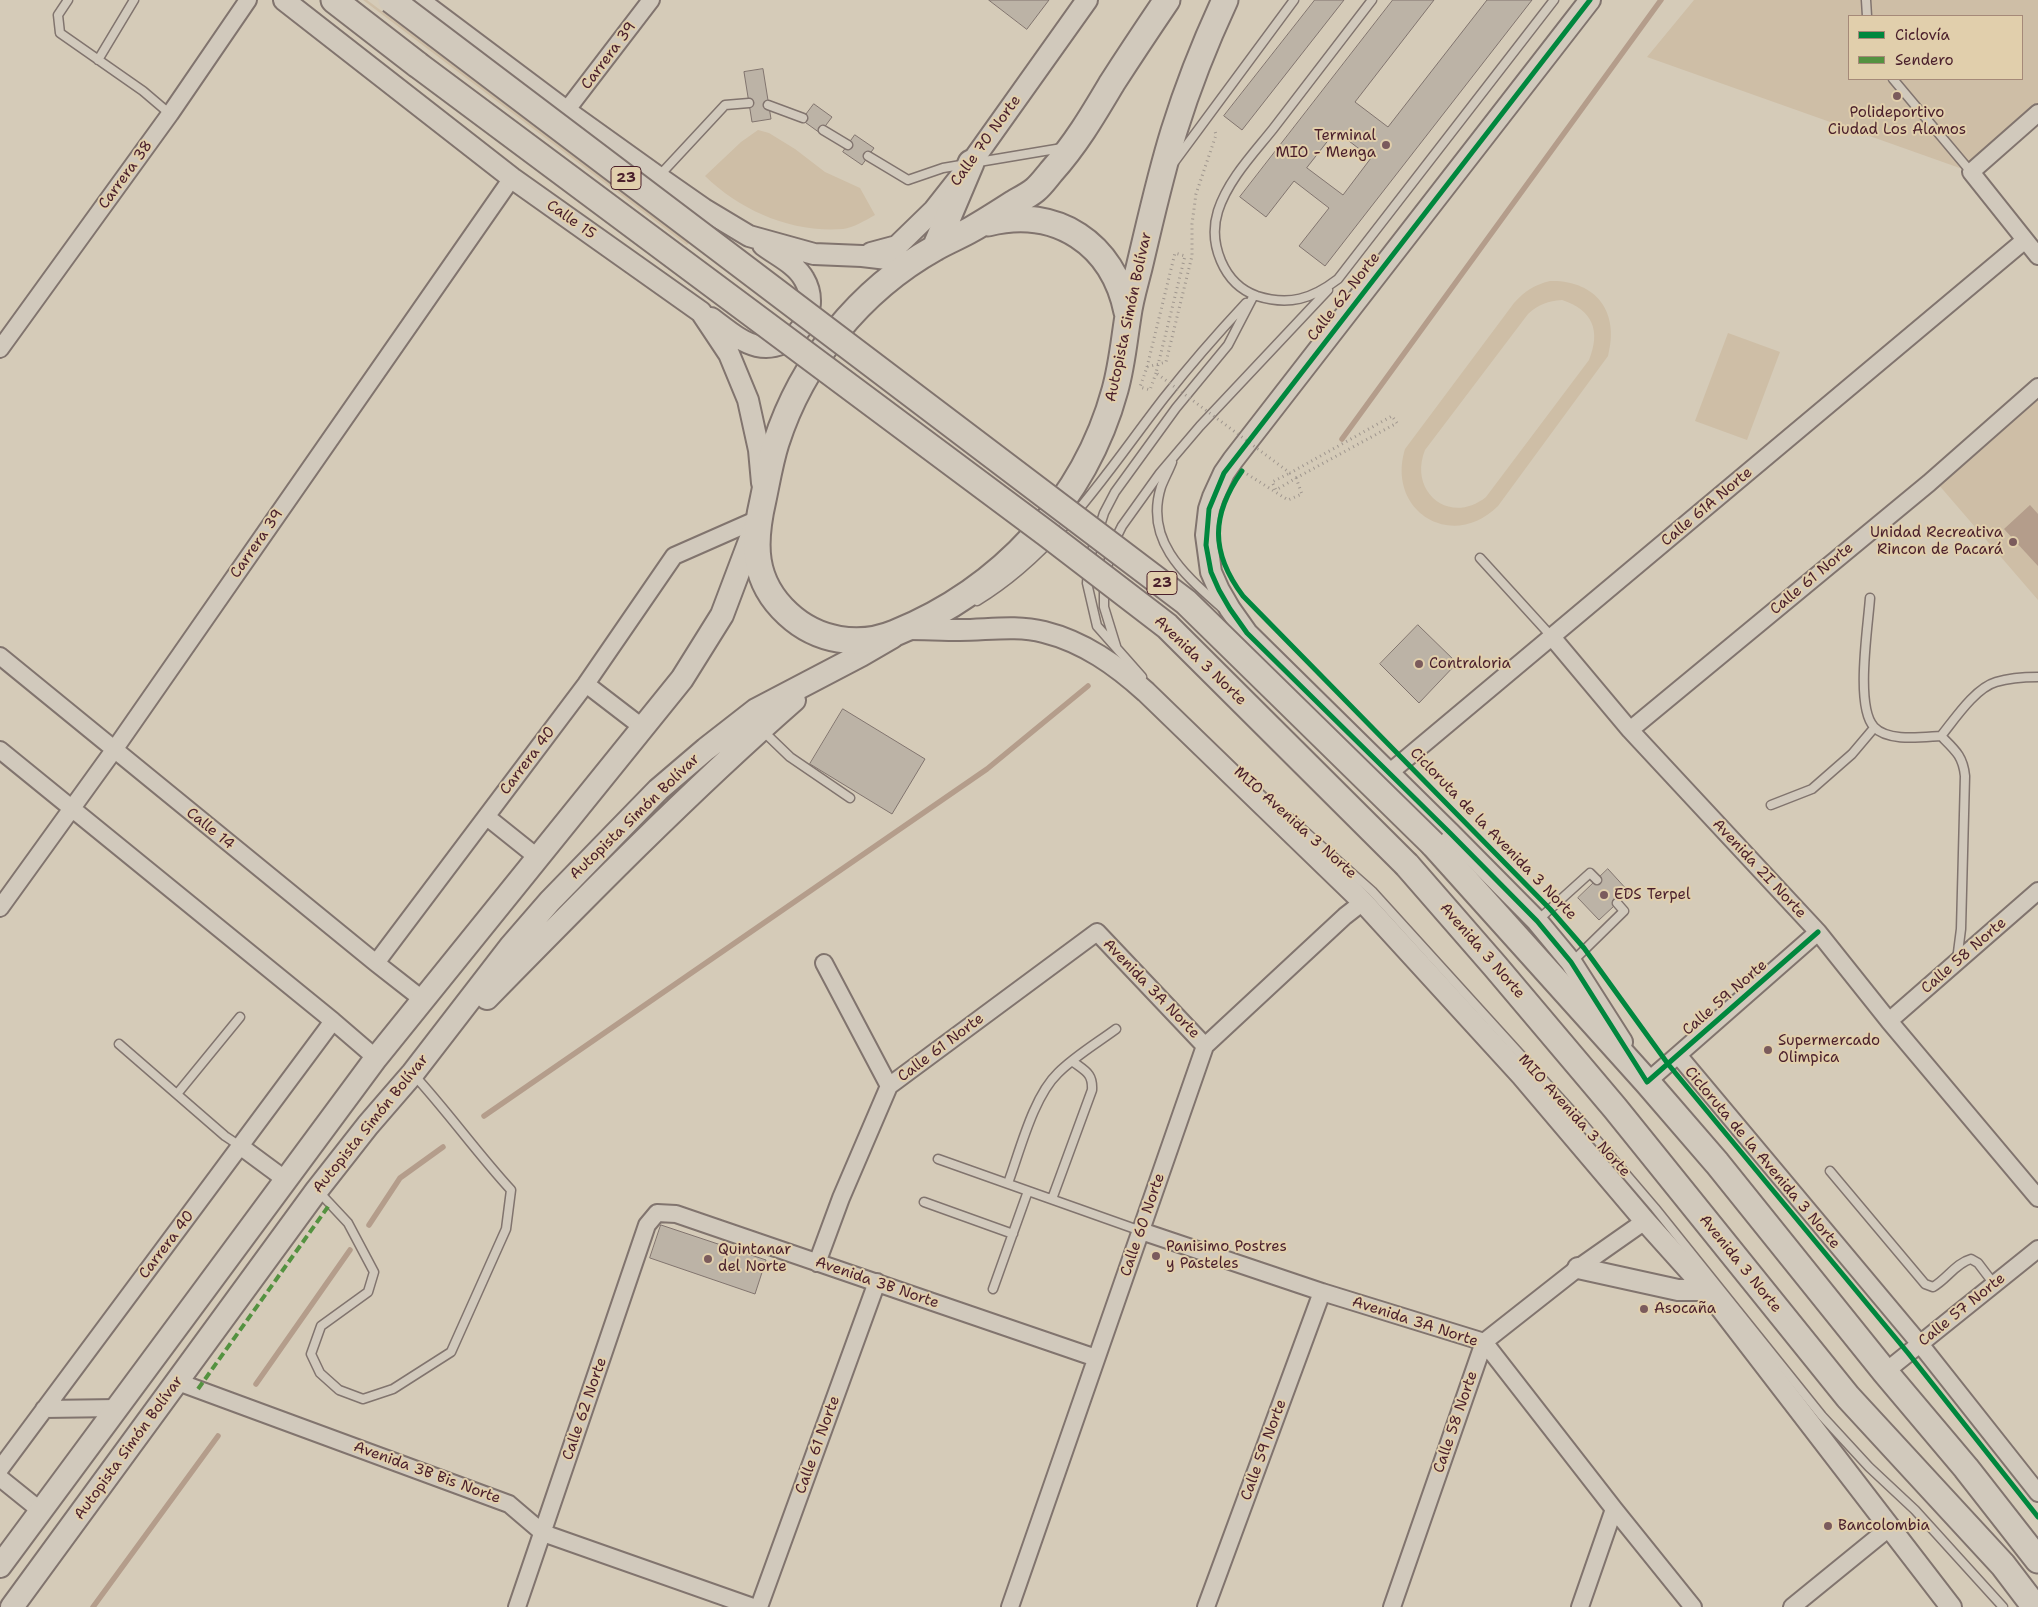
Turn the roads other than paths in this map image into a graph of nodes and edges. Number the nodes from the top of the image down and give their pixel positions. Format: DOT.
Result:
graph roads {
  1 [pos="68,0"];
  2 [pos="134,0"];
  3 [pos="248,0"];
  4 [pos="284,0"];
  5 [pos="391,0"];
  6 [pos="418,0"];
  7 [pos="651,0"];
  8 [pos="1087,0"];
  9 [pos="1167,0"];
  10 [pos="1224,0"];
  11 [pos="1294,0"];
  12 [pos="1372,0"];
  13 [pos="1554,0"];
  14 [pos="1590,0"];
  15 [pos="1866,0"];
  16 [pos="343,6"];
  17 [pos="1867,15"];
  18 [pos="98,60"];
  19 [pos="1894,80"];
  20 [pos="749,103"];
  21 [pos="768,105"];
  22 [pos="566,111"];
  23 [pos="2038,112"];
  24 [pos="170,114"];
  25 [pos="803,118"];
  26 [pos="823,130"];
  27 [pos="848,145"];
  28 [pos="1074,146"];
  29 [pos="868,156"];
  30 [pos="972,163"];
  31 [pos="1971,172"];
  32 [pos="658,177"];
  33 [pos="512,178"];
  34 [pos="1160,183"];
  35 [pos="970,231"];
  36 [pos="749,236"];
  37 [pos="935,248"];
  38 [pos="2034,249"];
  39 [pos="862,256"];
  40 [pos="913,262"];
  41 [pos="1338,279"];
  42 [pos="1254,295"];
  43 [pos="701,312"];
  44 [pos="1128,314"];
  45 [pos="0,349"];
  46 [pos="2038,387"];
  47 [pos="1175,456"];
  48 [pos="760,510"];
  49 [pos="1480,558"];
  50 [pos="1870,598"];
  51 [pos="972,604"];
  52 [pos="957,611"];
  53 [pos="906,628"];
  54 [pos="1247,633"];
  55 [pos="1552,637"];
  56 [pos="1118,650"];
  57 [pos="0,656"];
  58 [pos="822,675"];
  59 [pos="2038,677"];
  60 [pos="586,684"];
  61 [pos="642,727"];
  62 [pos="1874,728"];
  63 [pos="761,729"];
  64 [pos="1630,730"];
  65 [pos="1940,736"];
  66 [pos="0,750"];
  67 [pos="114,750"];
  68 [pos="1388,773"];
  69 [pos="850,798"];
  70 [pos="1270,800"];
  71 [pos="1772,805"];
  72 [pos="72,808"];
  73 [pos="1285,813"];
  74 [pos="487,817"];
  75 [pos="537,857"];
  76 [pos="1596,880"];
  77 [pos="2038,891"];
  78 [pos="1364,902"];
  79 [pos="1617,903"];
  80 [pos="0,908"];
  81 [pos="1537,921"];
  82 [pos="1097,932"];
  83 [pos="1818,932"];
  84 [pos="1571,962"];
  85 [pos="1956,962"];
  86 [pos="376,963"];
  87 [pos="824,963"];
  88 [pos="422,999"];
  89 [pos="240,1017"];
  90 [pos="333,1021"];
  91 [pos="1889,1021"];
  92 [pos="1116,1029"];
  93 [pos="120,1044"];
  94 [pos="1205,1046"];
  95 [pos="1678,1055"];
  96 [pos="376,1058"];
  97 [pos="1072,1061"];
  98 [pos="413,1073"];
  99 [pos="1647,1082"];
  100 [pos="889,1086"];
  101 [pos="177,1094"];
  102 [pos="240,1146"];
  103 [pos="938,1159"];
  104 [pos="1830,1172"];
  105 [pos="286,1180"];
  106 [pos="1008,1184"];
  107 [pos="317,1190"];
  108 [pos="1028,1191"];
  109 [pos="2038,1198"];
  110 [pos="1052,1199"];
  111 [pos="924,1202"];
  112 [pos="657,1213"];
  113 [pos="1645,1220"];
  114 [pos="1141,1231"];
  115 [pos="1013,1234"];
  116 [pos="2038,1249"];
  117 [pos="817,1263"];
  118 [pos="1578,1268"];
  119 [pos="877,1282"];
  120 [pos="1994,1284"];
  121 [pos="993,1289"];
  122 [pos="1707,1290"];
  123 [pos="1322,1292"];
  124 [pos="1484,1342"];
  125 [pos="1920,1344"];
  126 [pos="1096,1358"];
  127 [pos="1885,1372"];
  128 [pos="178,1382"];
  129 [pos="118,1408"];
  130 [pos="44,1409"];
  131 [pos="0,1469"];
  132 [pos="0,1478"];
  133 [pos="2038,1493"];
  134 [pos="1614,1509"];
  135 [pos="41,1511"];
  136 [pos="1889,1528"];
  137 [pos="543,1533"];
  138 [pos="2038,1560"];
  139 [pos="0,1566"];
  140 [pos="12,1607"];
  141 [pos="517,1607"];
  142 [pos="753,1607"];
  143 [pos="759,1607"];
  144 [pos="1010,1607"];
  145 [pos="1206,1607"];
  146 [pos="1392,1607"];
  147 [pos="1580,1607"];
  148 [pos="1694,1607"];
  149 [pos="1792,1607"];
  150 [pos="1951,1607"];
  151 [pos="2003,1607"];
  152 [pos="2035,1607"];
  1 -- 18 [label="lane"];
  2 -- 18 [label="lane"];
  3 -- 24 [label="street, Carrera 38"];
  4 -- 33 [label="street, Calle 15"];
  5 -- 99 [label="main road, 23, bridge"];
  6 -- 22 [label="street"];
  7 -- 22 [label="street, Carrera 39"];
  8 -- 30 [label="street, Calle 70 Norte"];
  9 -- 28 [label="main road, Autopista Simón Bolívar"];
  10 -- 34 [label="main road, Autopista Simón Bolívar"];
  11 -- 34 [label="lane"];
  12 -- 42 [label="lane"];
  13 -- 41 [label="lane"];
  14 -- 54 [label="street, Calle 62 Norte"];
  15 -- 17 [label="lane"];
  16 -- 152 [label="main road, Avenida 3 Norte / 23, bridge"];
  18 -- 24 [label="lane"];
  19 -- 31 [label="lane"];
  20 -- 32 [label="lane"];
  21 -- 25 [label="lane"];
  22 -- 32 [label="street"];
  23 -- 31 [label="street"];
  24 -- 45 [label="street, Carrera 38"];
  26 -- 27 [label="lane"];
  28 -- 30 [label="lane"];
  28 -- 35 [label="main road, Autopista Simón Bolívar"];
  29 -- 30 [label="lane"];
  30 -- 37 [label="main road"];
  30 -- 39 [label="street, Calle 70 Norte"];
  31 -- 38 [label="street"];
  32 -- 36 [label="street"];
  33 -- 43 [label="street, Calle 15"];
  33 -- 67 [label="street, Carrera 39"];
  34 -- 44 [label="main road, Autopista Simón Bolívar"];
  35 -- 37 [label="main road, Autopista Simón Bolívar"];
  35 -- 44 [label="main road"];
  36 -- 39 [label="street"];
  36 -- 43 [label="street"];
  37 -- 40 [label="main road, Autopista Simón Bolívar"];
  38 -- 55 [label="street, Calle 61A Norte"];
  39 -- 40 [label="street"];
  40 -- 48 [label="main road, Autopista Simón Bolívar"];
  41 -- 42 [label="lane"];
  41 -- 47 [label="lane"];
  42 -- 51 [label="lane"];
  42 -- 56 [label="lane, MIO Avenida 3 Norte"];
  43 -- 48 [label="street, Calle 15"];
  44 -- 53 [label="main road, Autopista Simón Bolívar"];
  46 -- 64 [label="street, Calle 61 Norte"];
  47 -- 54 [label="lane"];
  47 -- 56 [label="lane"];
  48 -- 53 [label="main road"];
  48 -- 60 [label="street, Carrera 40"];
  48 -- 61 [label="main road, Autopista Simón Bolívar"];
  49 -- 55 [label="lane"];
  50 -- 62 [label="lane"];
  52 -- 53 [label="lane"];
  53 -- 58 [label="main road, Autopista Simón Bolívar"];
  53 -- 78 [label="street"];
  54 -- 68 [label="street"];
  55 -- 64 [label="street, Avenida 2I Norte"];
  55 -- 68 [label="street, Calle 61A Norte"];
  56 -- 70 [label="lane, MIO Avenida 3 Norte"];
  57 -- 67 [label="street, Calle 14"];
  58 -- 63 [label="main road"];
  58 -- 98 [label="main road, Autopista Simón Bolívar"];
  59 -- 65 [label="lane"];
  60 -- 61 [label="street"];
  60 -- 74 [label="street, Carrera 40"];
  61 -- 75 [label="main road, Autopista Simón Bolívar"];
  62 -- 65 [label="lane"];
  62 -- 71 [label="lane"];
  63 -- 69 [label="lane"];
  63 -- 98 [label="main road"];
  64 -- 83 [label="street, Avenida 2I Norte"];
  65 -- 85 [label="lane"];
  66 -- 72 [label="street"];
  67 -- 72 [label="street, Carrera 39"];
  67 -- 86 [label="street, Calle 14"];
  68 -- 81 [label="street"];
  72 -- 80 [label="street, Carrera 39"];
  72 -- 90 [label="street"];
  73 -- 151 [label="lane, MIO Avenida 3 Norte"];
  74 -- 75 [label="street"];
  74 -- 86 [label="street, Carrera 40"];
  75 -- 88 [label="main road, Autopista Simón Bolívar"];
  76 -- 81 [label="lane"];
  77 -- 85 [label="street, Calle 58 Norte"];
  78 -- 94 [label="street, Calle 60 Norte"];
  78 -- 113 [label="street"];
  79 -- 84 [label="lane"];
  81 -- 84 [label="street"];
  82 -- 94 [label="street, Avenida 3A Norte"];
  82 -- 100 [label="street, Calle 61 Norte"];
  83 -- 91 [label="street, Avenida 2I Norte"];
  83 -- 95 [label="street, Calle 59 Norte"];
  84 -- 99 [label="street"];
  85 -- 91 [label="street, Calle 58 Norte"];
  86 -- 88 [label="street, Calle 14"];
  87 -- 100 [label="street"];
  88 -- 96 [label="main road, Autopista Simón Bolívar"];
  89 -- 101 [label="lane"];
  90 -- 96 [label="street"];
  90 -- 102 [label="street, Carrera 40"];
  91 -- 109 [label="street, Avenida 2I Norte"];
  92 -- 97 [label="lane"];
  93 -- 101 [label="lane"];
  94 -- 114 [label="street, Calle 60 Norte"];
  95 -- 99 [label="street, Calle 59 Norte"];
  95 -- 125 [label="street"];
  96 -- 105 [label="main road, Autopista Simón Bolívar"];
  97 -- 106 [label="lane"];
  97 -- 110 [label="lane"];
  98 -- 107 [label="main road, Autopista Simón Bolívar"];
  98 -- 107 [label="lane"];
  99 -- 127 [label="main road"];
  100 -- 117 [label="street, Calle 61 Norte"];
  101 -- 102 [label="lane"];
  102 -- 105 [label="street"];
  102 -- 130 [label="street, Carrera 40"];
  103 -- 106 [label="lane"];
  104 -- 120 [label="lane"];
  105 -- 129 [label="main road, Autopista Simón Bolívar"];
  106 -- 108 [label="lane"];
  107 -- 128 [label="main road, Autopista Simón Bolívar"];
  108 -- 110 [label="lane"];
  108 -- 115 [label="lane"];
  110 -- 114 [label="lane"];
  111 -- 115 [label="lane"];
  112 -- 117 [label="street, Avenida 3B Norte"];
  112 -- 137 [label="street, Calle 62 Norte"];
  113 -- 118 [label="street"];
  113 -- 122 [label="street"];
  114 -- 123 [label="street, Avenida 3A Norte"];
  114 -- 126 [label="street, Calle 60 Norte"];
  115 -- 121 [label="lane"];
  116 -- 120 [label="street, Calle 57 Norte"];
  117 -- 119 [label="street, Avenida 3B Norte"];
  118 -- 122 [label="street"];
  118 -- 124 [label="street"];
  119 -- 126 [label="street, Avenida 3B Norte"];
  119 -- 143 [label="street, Calle 61 Norte"];
  120 -- 125 [label="street, Calle 57 Norte"];
  122 -- 136 [label="street"];
  123 -- 124 [label="street, Avenida 3A Norte"];
  123 -- 145 [label="street, Calle 59 Norte"];
  124 -- 134 [label="street, Avenida 3A Norte"];
  124 -- 146 [label="street, Calle 58 Norte"];
  125 -- 127 [label="street, Calle 57 Norte"];
  125 -- 133 [label="street"];
  126 -- 144 [label="street, Calle 60 Norte"];
  127 -- 138 [label="main road"];
  128 -- 137 [label="street, Avenida 3B Bis Norte"];
  128 -- 140 [label="main road, Autopista Simón Bolívar"];
  129 -- 130 [label="street"];
  129 -- 135 [label="main road, Autopista Simón Bolívar"];
  130 -- 131 [label="street, Carrera 40"];
  132 -- 135 [label="street"];
  134 -- 147 [label="street"];
  134 -- 148 [label="street, Avenida 3A Norte"];
  135 -- 139 [label="main road, Autopista Simón Bolívar"];
  136 -- 149 [label="street"];
  136 -- 150 [label="street"];
  137 -- 141 [label="street, Calle 62 Norte"];
  137 -- 142 [label="street, Avenida 3B Bis Norte"];
}
